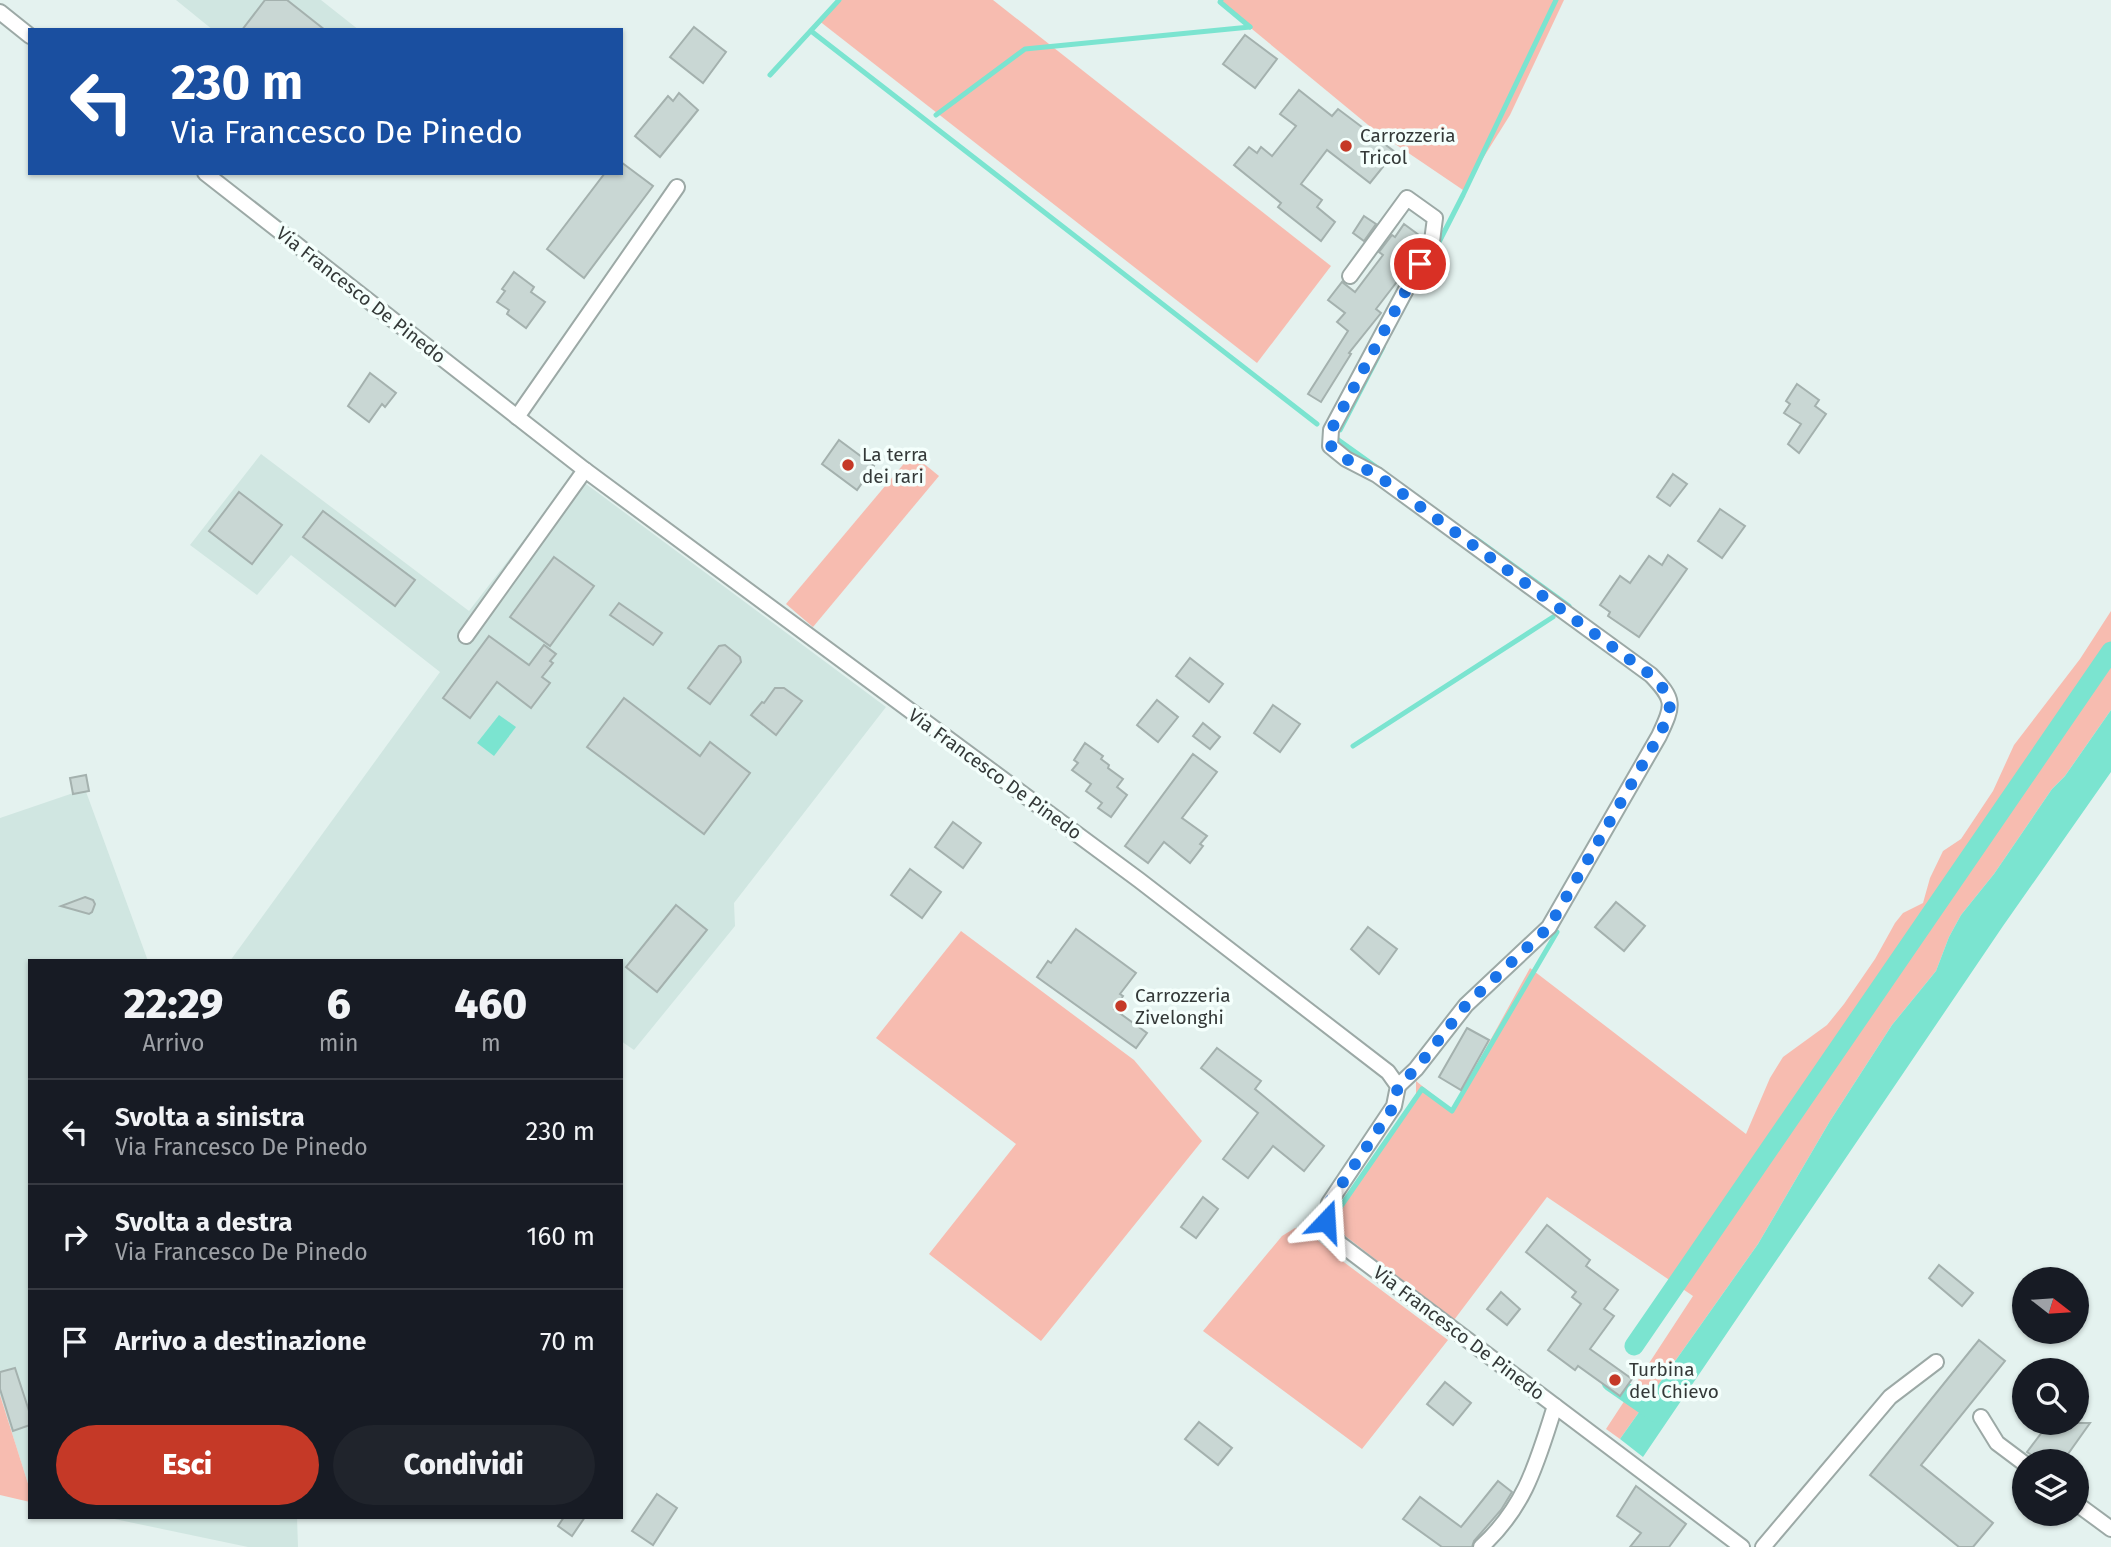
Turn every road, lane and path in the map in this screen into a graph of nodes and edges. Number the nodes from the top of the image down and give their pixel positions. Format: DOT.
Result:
graph roads {
  1 [pos="0,12"];
  2 [pos="28,34"];
  3 [pos="208,175"];
  4 [pos="677,187"];
  5 [pos="1350,276"];
  6 [pos="517,417"];
  7 [pos="585,470"];
  8 [pos="466,636"];
  9 [pos="1398,1086"];
  10 [pos="1936,1362"];
  11 [pos="1555,1406"];
  12 [pos="1980,1417"];
  13 [pos="2012,1454"];
  14 [pos="2089,1513"];
  15 [pos="2111,1529"];
  16 [pos="1480,1547"];
  17 [pos="1742,1547"];
  18 [pos="1763,1547"];
  1 -- 2 [label="street"];
  3 -- 6 [label="street, Via Francesco De Pinedo"];
  4 -- 6 [label="street"];
  5 -- 9 [label="street, Via Francesco De Pinedo"];
  6 -- 7 [label="street, Via Francesco De Pinedo"];
  7 -- 8 [label="street"];
  7 -- 9 [label="street, Via Francesco De Pinedo"];
  9 -- 11 [label="street, Via Francesco De Pinedo"];
  10 -- 18 [label="street"];
  11 -- 16 [label="street, Via Francesco De Pinedo"];
  11 -- 17 [label="street, Via Francesco De Pinedo"];
  12 -- 13 [label="street"];
  14 -- 15 [label="street"];
}
